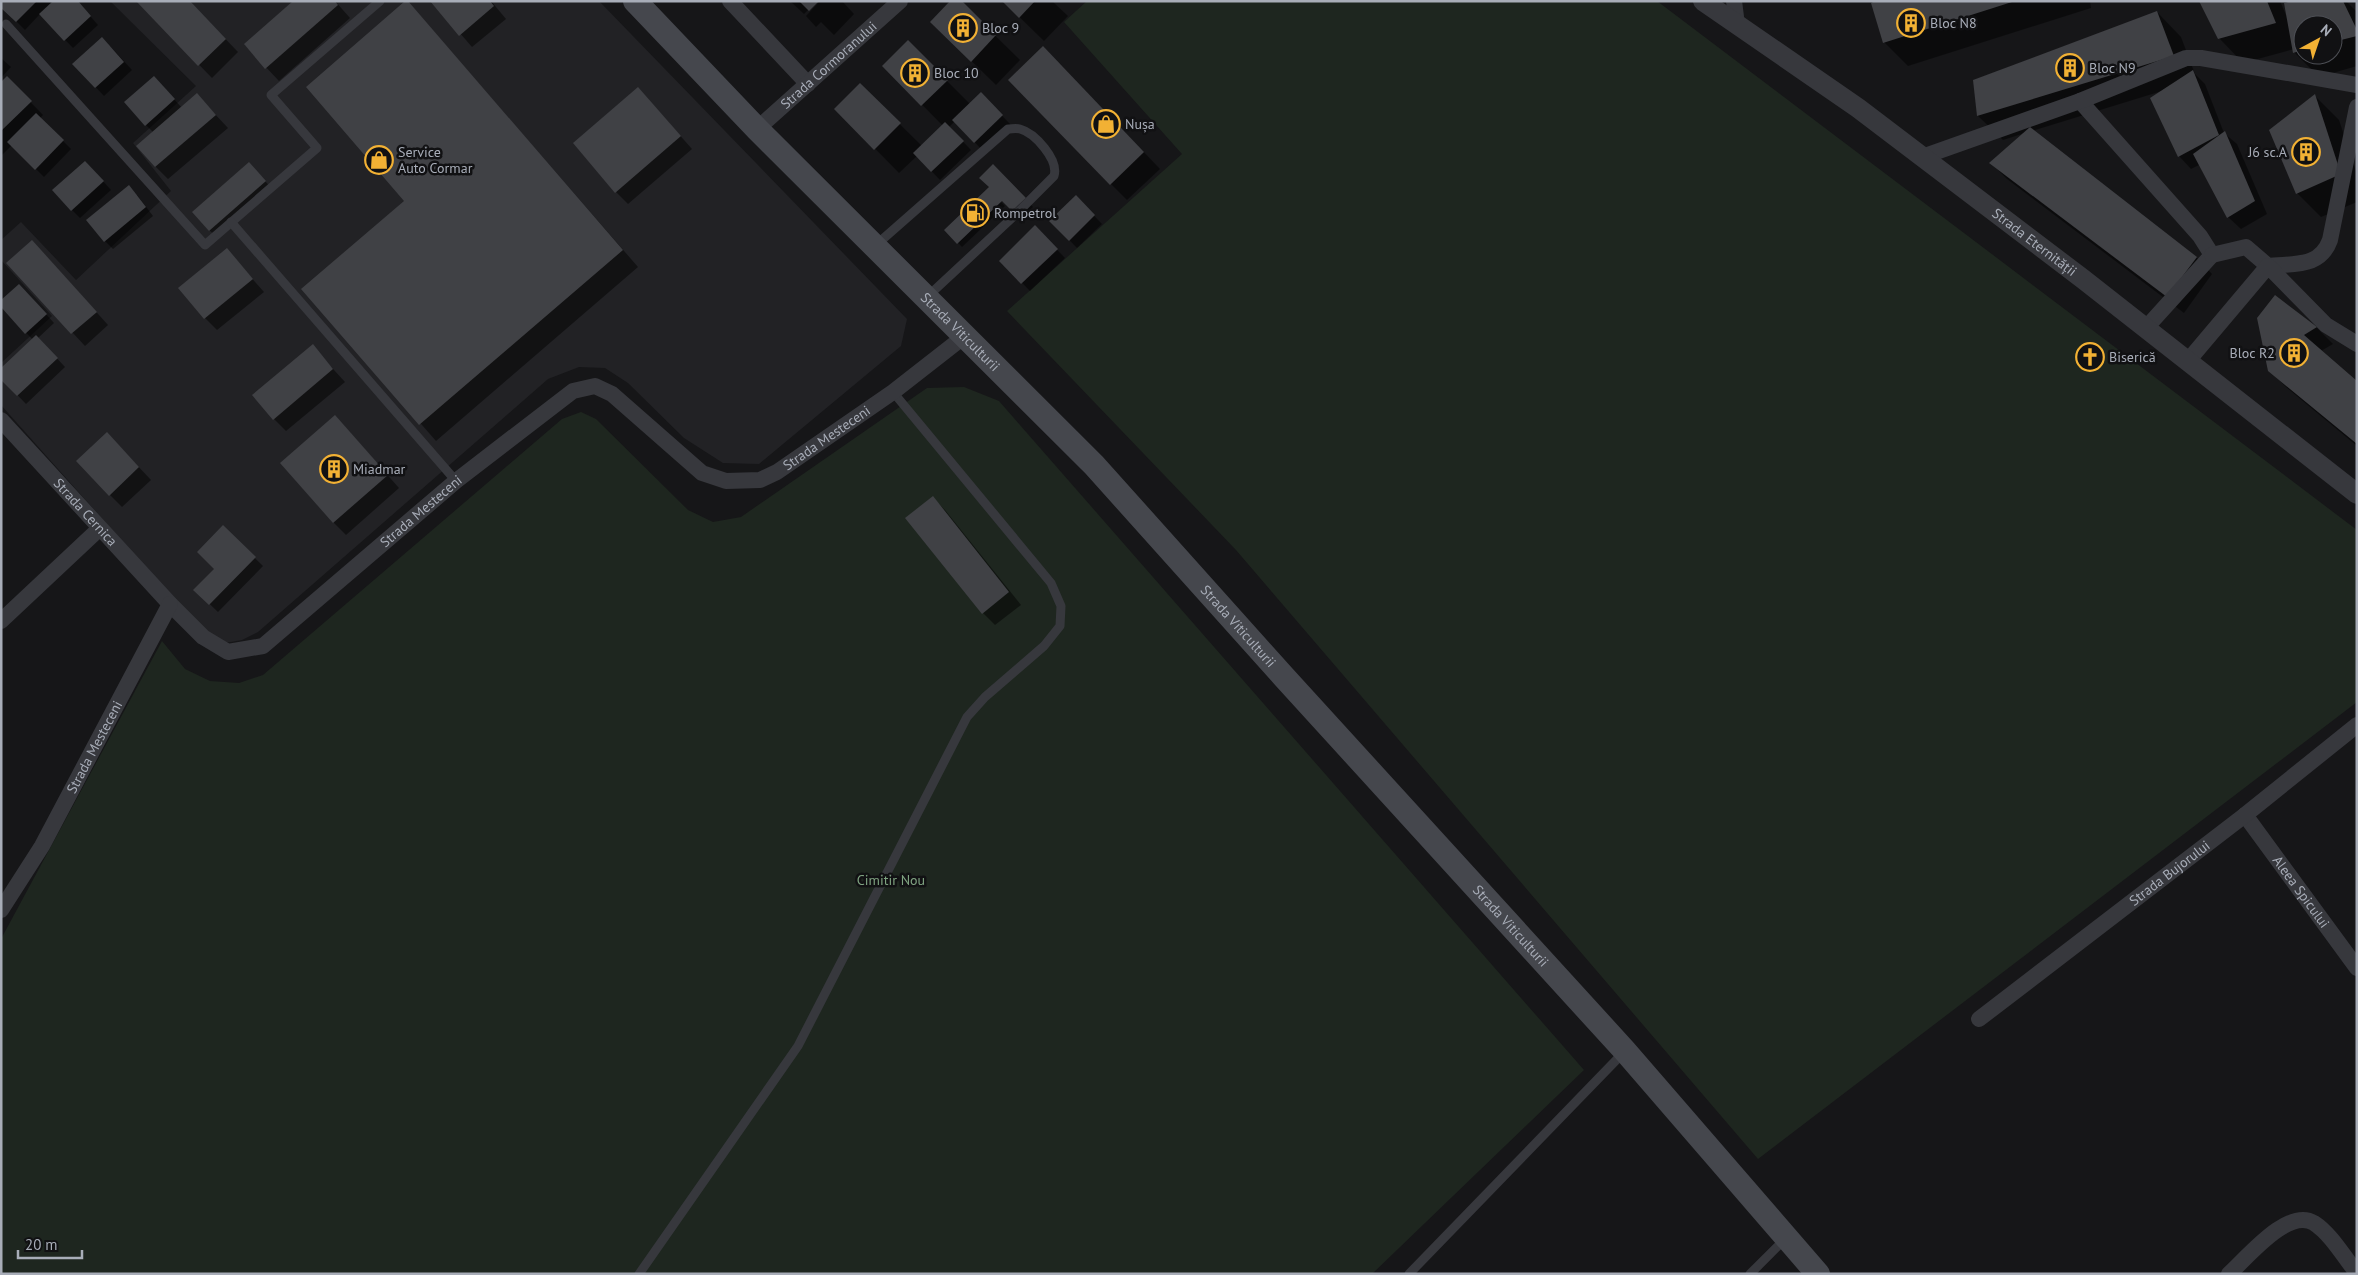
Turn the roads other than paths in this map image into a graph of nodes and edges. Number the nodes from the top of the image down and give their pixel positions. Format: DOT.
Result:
graph roads {
  1 [pos="380,1"];
  2 [pos="635,1"];
  3 [pos="730,1"];
  4 [pos="900,1"];
  5 [pos="1703,1"];
  6 [pos="1734,1"];
  7 [pos="6,24"];
  8 [pos="1737,26"];
  9 [pos="808,84"];
  10 [pos="2357,84"];
  11 [pos="2080,102"];
  12 [pos="2357,106"];
  13 [pos="758,129"];
  14 [pos="1922,157"];
  15 [pos="231,222"];
  16 [pos="876,246"];
  17 [pos="2212,255"];
  18 [pos="2268,266"];
  19 [pos="927,297"];
  20 [pos="2145,330"];
  21 [pos="966,335"];
  22 [pos="2357,344"];
  23 [pos="2188,362"];
  24 [pos="893,392"];
  25 [pos="1,420"];
  26 [pos="456,481"];
  27 [pos="2357,494"];
  28 [pos="99,530"];
  29 [pos="170,604"];
  30 [pos="1,621"];
  31 [pos="2357,725"];
  32 [pos="2245,816"];
  33 [pos="1,910"];
  34 [pos="2357,968"];
  35 [pos="1979,1018"];
  36 [pos="1625,1051"];
  37 [pos="1787,1237"];
  38 [pos="2357,1273"];
  39 [pos="639,1274"];
  40 [pos="1409,1274"];
  41 [pos="1750,1274"];
  42 [pos="1818,1274"];
  43 [pos="2230,1274"];
  1 -- 15 [label="lane"];
  2 -- 13 [label="main road, Strada Viticulturii"];
  3 -- 9 [label="street"];
  4 -- 9 [label="street, Strada Cormoranului"];
  5 -- 8 [label="street, Strada Eternității"];
  6 -- 8 [label="street"];
  7 -- 15 [label="lane"];
  8 -- 14 [label="street, Strada Eternității"];
  9 -- 13 [label="street, Strada Cormoranului"];
  10 -- 11 [label="street"];
  11 -- 14 [label="street"];
  11 -- 17 [label="street"];
  12 -- 18 [label="street"];
  13 -- 16 [label="main road, Strada Viticulturii"];
  14 -- 20 [label="street, Strada Eternității"];
  15 -- 26 [label="lane"];
  16 -- 19 [label="main road, Strada Viticulturii"];
  16 -- 19 [label="lane"];
  17 -- 18 [label="street"];
  17 -- 20 [label="street"];
  18 -- 22 [label="street"];
  18 -- 23 [label="street"];
  19 -- 21 [label="main road, Strada Viticulturii"];
  20 -- 23 [label="street, Strada Eternității"];
  21 -- 24 [label="street, Strada Mesteceni"];
  21 -- 36 [label="main road, Strada Viticulturii"];
  23 -- 27 [label="street, Strada Eternității"];
  24 -- 26 [label="street, Strada Mesteceni"];
  24 -- 39 [label="lane"];
  25 -- 28 [label="street, Strada Cernica"];
  26 -- 29 [label="street, Strada Mesteceni"];
  28 -- 29 [label="street, Strada Cernica"];
  28 -- 30 [label="street"];
  29 -- 33 [label="street, Strada Mesteceni"];
  31 -- 32 [label="street, Strada Bujorului"];
  32 -- 34 [label="street, Aleea Spicului"];
  32 -- 35 [label="street, Strada Bujorului"];
  36 -- 37 [label="main road, Strada Viticulturii"];
  36 -- 40 [label="lane"];
  37 -- 41 [label="lane"];
  37 -- 42 [label="main road, Strada Viticulturii"];
  38 -- 43 [label="street"];
}
